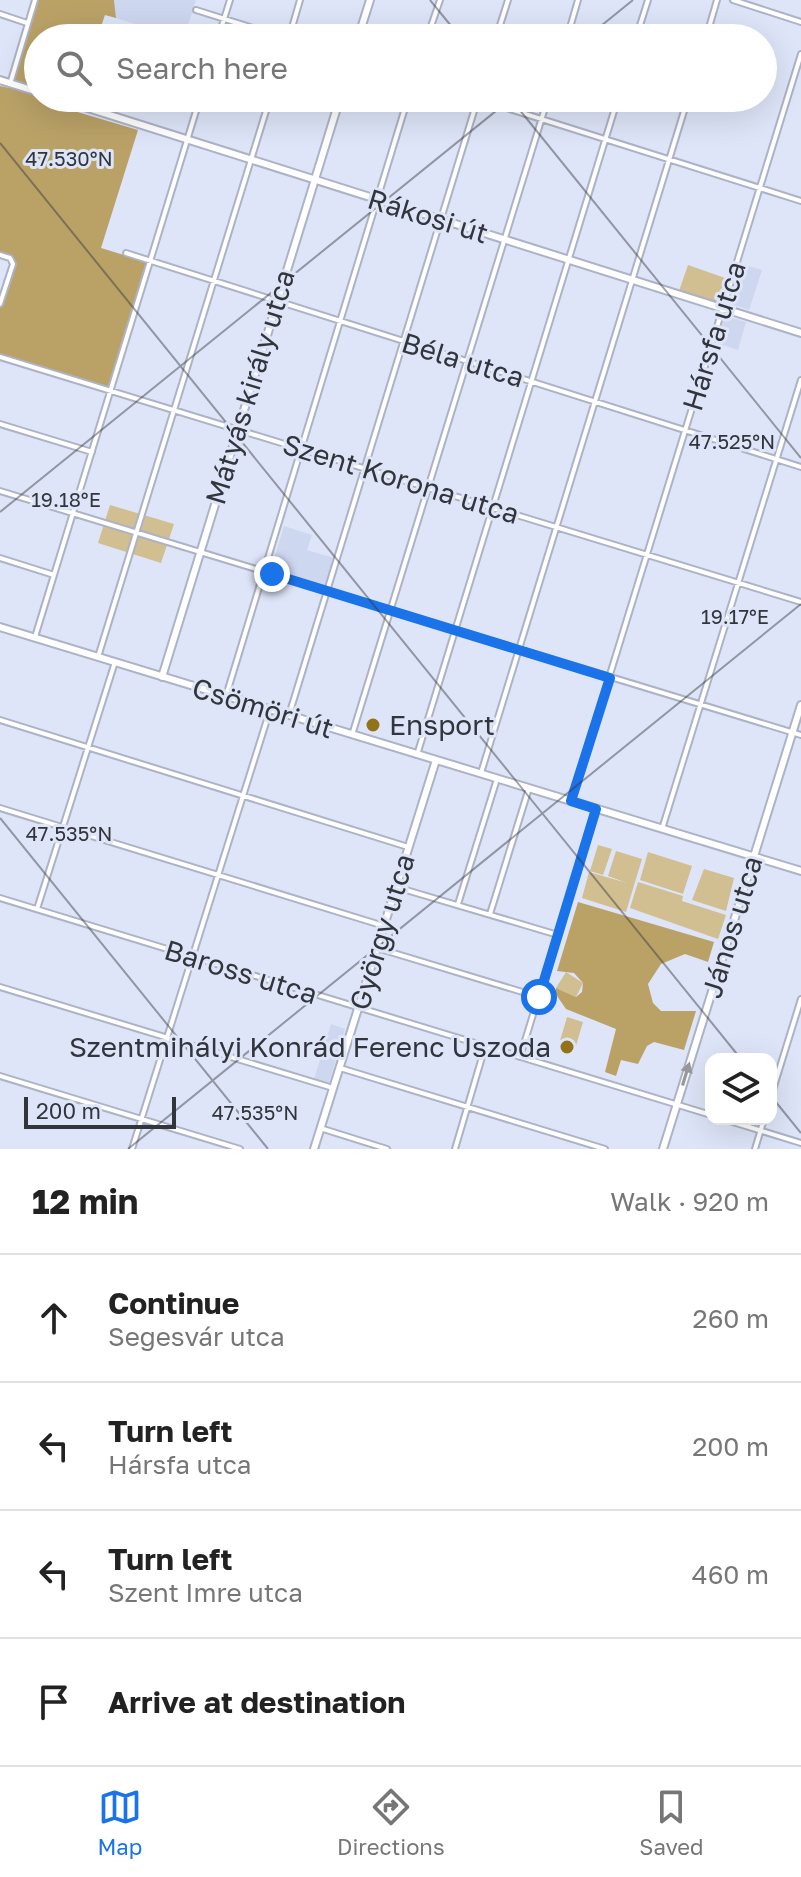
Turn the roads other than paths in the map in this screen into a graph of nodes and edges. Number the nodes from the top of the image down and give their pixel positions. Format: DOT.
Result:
graph roads {
  1 [pos="35,0"];
  2 [pos="230,0"];
  3 [pos="300,0"];
  4 [pos="370,0"];
  5 [pos="440,0"];
  6 [pos="508,0"];
  7 [pos="578,0"];
  8 [pos="648,0"];
  9 [pos="717,0"];
  10 [pos="733,0"];
  11 [pos="196,10"];
  12 [pos="0,14"];
  13 [pos="224,19"];
  14 [pos="801,22"];
  15 [pos="27,23"];
  16 [pos="222,24"];
  17 [pos="241,24"];
  18 [pos="292,24"];
  19 [pos="362,24"];
  20 [pos="432,24"];
  21 [pos="500,24"];
  22 [pos="571,24"];
  23 [pos="640,24"];
  24 [pos="710,24"];
  25 [pos="24,34"];
  26 [pos="801,54"];
  27 [pos="0,80"];
  28 [pos="10,84"];
  29 [pos="24,88"];
  30 [pos="101,112"];
  31 [pos="196,112"];
  32 [pos="265,112"];
  33 [pos="336,112"];
  34 [pos="404,112"];
  35 [pos="473,112"];
  36 [pos="520,112"];
  37 [pos="544,112"];
  38 [pos="614,112"];
  39 [pos="684,112"];
  40 [pos="542,119"];
  41 [pos="187,139"];
  42 [pos="605,139"];
  43 [pos="250,159"];
  44 [pos="670,159"];
  45 [pos="314,180"];
  46 [pos="760,187"];
  47 [pos="377,200"];
  48 [pos="801,201"];
  49 [pos="441,220"];
  50 [pos="505,240"];
  51 [pos="126,253"];
  52 [pos="0,255"];
  53 [pos="568,260"];
  54 [pos="150,263"];
  55 [pos="631,280"];
  56 [pos="212,283"];
  57 [pos="0,302"];
  58 [pos="277,302"];
  59 [pos="723,308"];
  60 [pos="339,322"];
  61 [pos="801,333"];
  62 [pos="404,341"];
  63 [pos="0,357"];
  64 [pos="467,361"];
  65 [pos="801,380"];
  66 [pos="531,381"];
  67 [pos="111,390"];
  68 [pos="595,402"];
  69 [pos="174,410"];
  70 [pos="0,424"];
  71 [pos="237,430"];
  72 [pos="685,430"];
  73 [pos="301,448"];
  74 [pos="92,452"];
  75 [pos="777,460"];
  76 [pos="801,467"];
  77 [pos="365,468"];
  78 [pos="428,487"];
  79 [pos="0,491"];
  80 [pos="493,507"];
  81 [pos="73,513"];
  82 [pos="556,527"];
  83 [pos="136,532"];
  84 [pos="200,552"];
  85 [pos="648,555"];
  86 [pos="0,558"];
  87 [pos="264,571"];
  88 [pos="54,575"];
  89 [pos="739,583"];
  90 [pos="328,590"];
  91 [pos="801,602"];
  92 [pos="391,610"];
  93 [pos="0,627"];
  94 [pos="455,630"];
  95 [pos="35,637"];
  96 [pos="519,650"];
  97 [pos="98,657"];
  98 [pos="115,662"];
  99 [pos="162,677"];
  100 [pos="610,678"];
  101 [pos="226,696"];
  102 [pos="801,705"];
  103 [pos="701,706"];
  104 [pos="270,710"];
  105 [pos="289,716"];
  106 [pos="0,720"];
  107 [pos="792,733"];
  108 [pos="352,735"];
  109 [pos="801,735"];
  110 [pos="88,747"];
  111 [pos="417,755"];
  112 [pos="436,760"];
  113 [pos="480,774"];
  114 [pos="497,779"];
  115 [pos="529,788"];
  116 [pos="243,795"];
  117 [pos="571,801"];
  118 [pos="0,808"];
  119 [pos="596,809"];
  120 [pos="63,827"];
  121 [pos="662,829"];
  122 [pos="408,847"];
  123 [pos="754,857"];
  124 [pos="801,871"];
  125 [pos="217,876"];
  126 [pos="396,887"];
  127 [pos="0,898"];
  128 [pos="458,904"];
  129 [pos="37,909"];
  130 [pos="490,914"];
  131 [pos="384,926"];
  132 [pos="558,935"];
  133 [pos="377,948"];
  134 [pos="192,957"];
  135 [pos="0,987"];
  136 [pos="539,997"];
  137 [pos="801,999"];
  138 [pos="358,1008"];
  139 [pos="167,1038"];
  140 [pos="485,1047"];
  141 [pos="520,1057"];
  142 [pos="339,1067"];
  143 [pos="0,1076"];
  144 [pos="777,1077"];
  145 [pos="333,1088"];
  146 [pos="677,1105"];
  147 [pos="467,1107"];
  148 [pos="705,1113"];
  149 [pos="140,1119"];
  150 [pos="743,1125"];
  151 [pos="762,1125"];
  152 [pos="320,1128"];
  153 [pos="760,1130"];
  154 [pos="801,1143"];
  155 [pos="132,1149"];
  156 [pos="240,1149"];
  157 [pos="314,1149"];
  158 [pos="387,1149"];
  159 [pos="455,1149"];
  160 [pos="605,1149"];
  161 [pos="663,1149"];
  162 [pos="755,1149"];
  1 -- 15 [label="street"];
  2 -- 13 [label="street"];
  3 -- 18 [label="street"];
  4 -- 19 [label="main road"];
  5 -- 20 [label="street"];
  6 -- 21 [label="street"];
  7 -- 22 [label="street"];
  8 -- 23 [label="street"];
  9 -- 24 [label="street"];
  10 -- 14 [label="street"];
  11 -- 13 [label="street"];
  12 -- 15 [label="street"];
  13 -- 16 [label="street"];
  13 -- 17 [label="street"];
  25 -- 28 [label="street"];
  26 -- 46 [label="street, Hársfa utca"];
  27 -- 28 [label="main road"];
  28 -- 29 [label="main road"];
  30 -- 41 [label="main road, Rákosi út"];
  31 -- 41 [label="street"];
  32 -- 43 [label="street"];
  33 -- 45 [label="main road, Mátyás király utca"];
  34 -- 47 [label="street"];
  35 -- 49 [label="street"];
  36 -- 40 [label="street"];
  37 -- 40 [label="street"];
  38 -- 42 [label="street"];
  39 -- 44 [label="street"];
  40 -- 42 [label="street"];
  40 -- 50 [label="street"];
  41 -- 43 [label="main road, Rákosi út"];
  41 -- 54 [label="street"];
  42 -- 44 [label="street"];
  42 -- 53 [label="street"];
  43 -- 45 [label="main road, Rákosi út"];
  43 -- 56 [label="street"];
  44 -- 46 [label="street"];
  44 -- 55 [label="street"];
  45 -- 47 [label="main road, Rákosi út"];
  45 -- 58 [label="main road, Mátyás király utca"];
  46 -- 48 [label="street"];
  46 -- 59 [label="street, Hársfa utca"];
  47 -- 49 [label="main road, Rákosi út"];
  47 -- 60 [label="street"];
  49 -- 50 [label="main road, Rákosi út"];
  49 -- 62 [label="street"];
  50 -- 53 [label="main road, Rákosi út"];
  50 -- 64 [label="street"];
  51 -- 54 [label="street, Béla utca"];
  52 -- 57 [label="street"];
  53 -- 55 [label="main road, Rákosi út"];
  53 -- 66 [label="street"];
  54 -- 56 [label="street, Béla utca"];
  54 -- 67 [label="street"];
  55 -- 59 [label="main road, Rákosi út"];
  55 -- 68 [label="street"];
  56 -- 58 [label="street, Béla utca"];
  56 -- 69 [label="street"];
  58 -- 60 [label="street, Béla utca"];
  58 -- 71 [label="main road, Mátyás király utca"];
  59 -- 61 [label="main road, Rákosi út"];
  59 -- 72 [label="street, Hársfa utca"];
  60 -- 62 [label="street, Béla utca"];
  60 -- 73 [label="street"];
  62 -- 64 [label="street, Béla utca"];
  62 -- 77 [label="street"];
  63 -- 67 [label="street, Szent Korona utca"];
  64 -- 66 [label="street, Béla utca"];
  64 -- 78 [label="street"];
  65 -- 75 [label="street"];
  66 -- 68 [label="street, Béla utca"];
  66 -- 80 [label="street"];
  67 -- 69 [label="street, Szent Korona utca"];
  67 -- 74 [label="street"];
  68 -- 72 [label="street, Béla utca"];
  68 -- 82 [label="street"];
  69 -- 71 [label="street, Szent Korona utca"];
  69 -- 83 [label="street"];
  70 -- 74 [label="street"];
  71 -- 73 [label="street, Szent Korona utca"];
  71 -- 84 [label="main road, Mátyás király utca"];
  72 -- 75 [label="street, Béla utca"];
  72 -- 85 [label="street, Hársfa utca"];
  73 -- 77 [label="street, Szent Korona utca"];
  73 -- 87 [label="street"];
  74 -- 81 [label="street"];
  75 -- 76 [label="street, Béla utca"];
  75 -- 89 [label="street"];
  77 -- 78 [label="street, Szent Korona utca"];
  77 -- 90 [label="street"];
  78 -- 80 [label="street, Szent Korona utca"];
  78 -- 92 [label="street"];
  79 -- 81 [label="street"];
  80 -- 82 [label="street, Szent Korona utca"];
  80 -- 94 [label="street"];
  81 -- 83 [label="street"];
  81 -- 88 [label="street"];
  82 -- 85 [label="street, Szent Korona utca"];
  82 -- 96 [label="street"];
  83 -- 84 [label="street"];
  83 -- 97 [label="street"];
  84 -- 87 [label="street"];
  84 -- 99 [label="main road, Mátyás király utca"];
  85 -- 89 [label="street, Szent Korona utca"];
  85 -- 100 [label="street, Hársfa utca"];
  86 -- 88 [label="street"];
  87 -- 90 [label="street"];
  87 -- 101 [label="street"];
  88 -- 95 [label="street"];
  89 -- 91 [label="street, Szent Korona utca"];
  89 -- 103 [label="street"];
  90 -- 92 [label="street"];
  90 -- 105 [label="street"];
  92 -- 94 [label="street"];
  92 -- 108 [label="street"];
  93 -- 95 [label="main road, Csömöri út"];
  94 -- 96 [label="street"];
  94 -- 111 [label="street"];
  95 -- 97 [label="main road, Csömöri út"];
  96 -- 100 [label="street"];
  96 -- 113 [label="street"];
  97 -- 98 [label="main road, Csömöri út"];
  98 -- 99 [label="main road, Csömöri út"];
  98 -- 110 [label="street"];
  99 -- 101 [label="main road, Csömöri út"];
  100 -- 103 [label="street"];
  100 -- 117 [label="street, Hársfa utca"];
  101 -- 104 [label="main road, Csömöri út"];
  102 -- 107 [label="main road, János utca"];
  103 -- 107 [label="street"];
  103 -- 121 [label="street"];
  104 -- 105 [label="main road, Csömöri út"];
  104 -- 116 [label="street"];
  105 -- 108 [label="main road, Csömöri út"];
  106 -- 110 [label="street"];
  107 -- 109 [label="street"];
  107 -- 123 [label="main road, János utca"];
  108 -- 111 [label="main road, Csömöri út"];
  110 -- 116 [label="street"];
  110 -- 120 [label="street"];
  111 -- 112 [label="main road, Csömöri út"];
  112 -- 113 [label="main road, Csömöri út"];
  112 -- 122 [label="main road, György utca"];
  113 -- 114 [label="main road, Csömöri út"];
  114 -- 115 [label="main road, Csömöri út"];
  114 -- 128 [label="street"];
  115 -- 117 [label="main road, Csömöri út"];
  115 -- 130 [label="street"];
  116 -- 122 [label="street"];
  116 -- 125 [label="street"];
  117 -- 119 [label="main road, Csömöri út"];
  118 -- 120 [label="street"];
  119 -- 121 [label="main road, Csömöri út"];
  119 -- 132 [label="street"];
  120 -- 125 [label="street"];
  120 -- 129 [label="street"];
  121 -- 123 [label="main road, Csömöri út"];
  122 -- 126 [label="main road, György utca"];
  123 -- 124 [label="main road, Csömöri út"];
  146 -- 123 [label="main road, János utca, one-way"];
  125 -- 131 [label="street"];
  125 -- 134 [label="street"];
  126 -- 128 [label="street"];
  126 -- 131 [label="main road, György utca"];
  127 -- 129 [label="street, Baross utca"];
  128 -- 130 [label="street"];
  129 -- 134 [label="street, Baross utca"];
  130 -- 132 [label="street"];
  131 -- 133 [label="main road, György utca"];
  132 -- 136 [label="street"];
  133 -- 136 [label="street"];
  133 -- 138 [label="main road, György utca"];
  134 -- 138 [label="street, Baross utca"];
  134 -- 139 [label="street"];
  135 -- 139 [label="street"];
  136 -- 141 [label="street"];
  137 -- 144 [label="street"];
  138 -- 140 [label="street, Baross utca"];
  138 -- 142 [label="main road, György utca"];
  139 -- 145 [label="street"];
  139 -- 149 [label="street"];
  140 -- 141 [label="street, Baross utca"];
  140 -- 147 [label="street"];
  141 -- 146 [label="street, Baross utca"];
  142 -- 145 [label="main road, György utca"];
  142 -- 147 [label="street"];
  143 -- 149 [label="street"];
  145 -- 152 [label="main road, György utca"];
  146 -- 148 [label="street, Baross utca"];
  146 -- 161 [label="main road, János utca"];
  147 -- 159 [label="street"];
  147 -- 160 [label="street"];
  149 -- 155 [label="street"];
  149 -- 156 [label="street"];
  150 -- 153 [label="street"];
  151 -- 153 [label="street"];
  152 -- 157 [label="main road, György utca"];
  152 -- 158 [label="street"];
  153 -- 154 [label="street"];
  153 -- 162 [label="street"];
}
